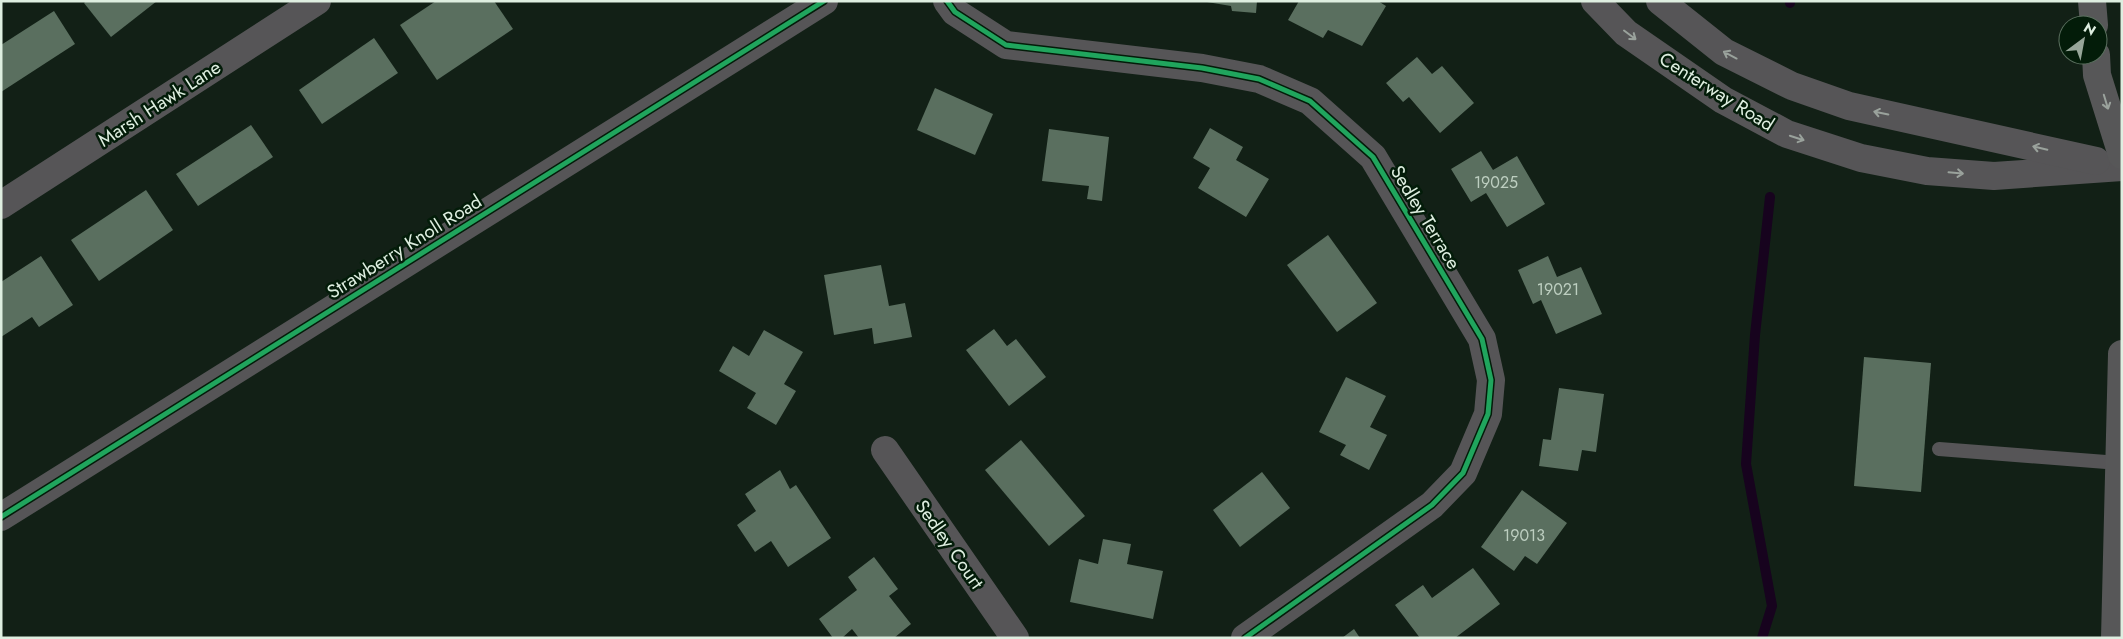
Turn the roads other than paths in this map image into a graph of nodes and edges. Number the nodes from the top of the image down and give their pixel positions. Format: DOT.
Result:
graph roads {
  1 [pos="317,1"];
  2 [pos="824,1"];
  3 [pos="947,1"];
  4 [pos="1595,1"];
  5 [pos="1660,1"];
  6 [pos="2092,1"];
  7 [pos="2093,15"];
  8 [pos="2096,65"];
  9 [pos="2122,155"];
  10 [pos="2122,167"];
  11 [pos="1,205"];
  12 [pos="2122,354"];
  13 [pos="1939,448"];
  14 [pos="885,450"];
  15 [pos="2120,463"];
  16 [pos="1,517"];
  17 [pos="1015,638"];
  18 [pos="1245,638"];
  19 [pos="2115,638"];
  1 -- 11 [label="street, Marsh Hawk Lane"];
  2 -- 16 [label="street, Strawberry Knoll Road"];
  3 -- 18 [label="street, Sedley Terrace"];
  4 -- 10 [label="street, Centerway Road, one-way"];
  10 -- 5 [label="street, Centerway Road, one-way"];
  6 -- 7 [label="main road"];
  8 -- 9 [label="main road, one-way"];
  12 -- 15 [label="main road"];
  13 -- 15 [label="lane"];
  14 -- 17 [label="street, Sedley Court"];
  15 -- 19 [label="main road"];
}
